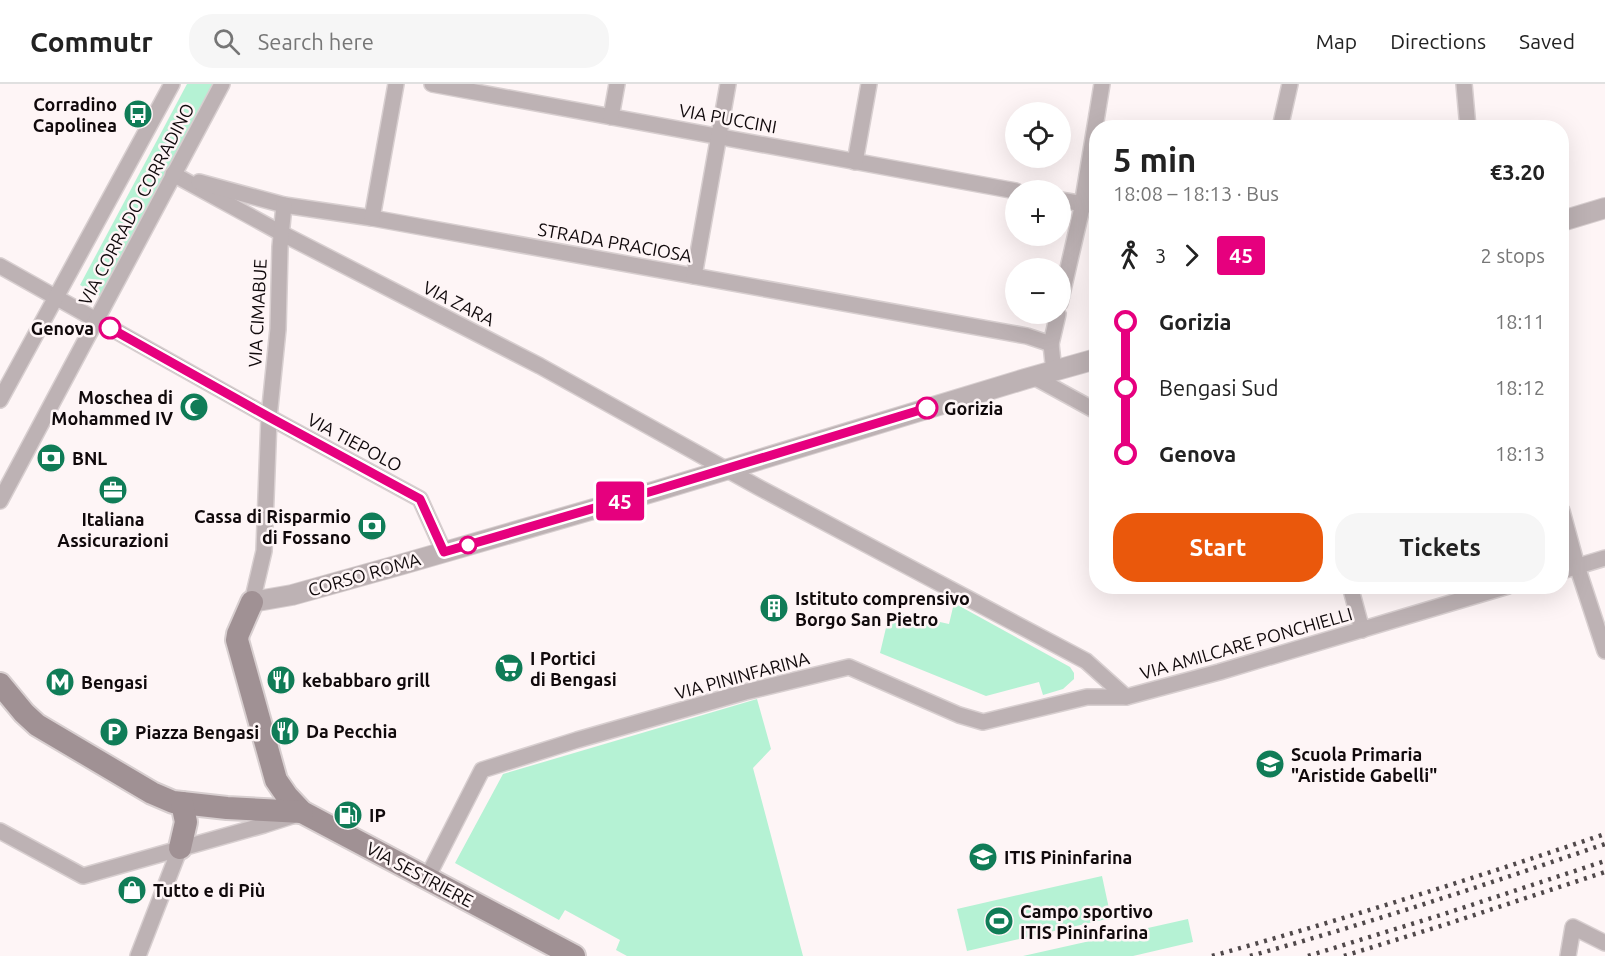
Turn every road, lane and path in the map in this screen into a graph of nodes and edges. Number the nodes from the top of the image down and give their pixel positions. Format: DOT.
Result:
graph roads {
  1 [pos="172,84"];
  2 [pos="222,84"];
  3 [pos="396,84"];
  4 [pos="432,84"];
  5 [pos="617,84"];
  6 [pos="728,84"];
  7 [pos="869,84"];
  8 [pos="1102,84"];
  9 [pos="1290,84"];
  10 [pos="1464,84"];
  11 [pos="611,117"];
  12 [pos="1098,120"];
  13 [pos="1283,120"];
  14 [pos="1467,120"];
  15 [pos="719,136"];
  16 [pos="855,162"];
  17 [pos="173,174"];
  18 [pos="1005,189"];
  19 [pos="1071,202"];
  20 [pos="1089,205"];
  21 [pos="284,206"];
  22 [pos="1605,208"];
  23 [pos="372,218"];
  24 [pos="1569,219"];
  25 [pos="281,233"];
  26 [pos="0,266"];
  27 [pos="1071,266"];
  28 [pos="694,276"];
  29 [pos="56,297"];
  30 [pos="95,320"];
  31 [pos="1056,324"];
  32 [pos="1051,344"];
  33 [pos="1089,361"];
  34 [pos="1054,372"];
  35 [pos="1034,377"];
  36 [pos="0,399"];
  37 [pos="1089,407"];
  38 [pos="269,417"];
  39 [pos="727,468"];
  40 [pos="0,501"];
  41 [pos="1569,537"];
  42 [pos="444,552"];
  43 [pos="1605,558"];
  44 [pos="1577,566"];
  45 [pos="1569,569"];
  46 [pos="1352,594"];
  47 [pos="1481,594"];
  48 [pos="252,602"];
  49 [pos="1362,630"];
  50 [pos="1605,651"];
  51 [pos="0,684"];
  52 [pos="1126,697"];
  53 [pos="182,803"];
  54 [pos="302,812"];
  55 [pos="0,831"];
  56 [pos="180,848"];
  57 [pos="427,878"];
  58 [pos="1605,943"];
  59 [pos="138,956"];
  60 [pos="574,956"];
  61 [pos="1568,956"];
  1 -- 29 [label="street, VIA CORRADO CORRADINO"];
  2 -- 17 [label="street, VIA CORRADO CORRADINO"];
  3 -- 23 [label="street"];
  4 -- 11 [label="street, VIA PUCCINI"];
  5 -- 11 [label="street"];
  6 -- 15 [label="street"];
  7 -- 16 [label="street"];
  8 -- 12 [label="street"];
  9 -- 13 [label="street"];
  10 -- 14 [label="street"];
  11 -- 15 [label="street, VIA PUCCINI"];
  15 -- 16 [label="street, VIA PUCCINI"];
  15 -- 28 [label="street"];
  16 -- 18 [label="street, VIA PUCCINI"];
  17 -- 21 [label="street, STRADA PRACIOSA"];
  17 -- 25 [label="street, VIA ZARA"];
  17 -- 30 [label="street, VIA CORRADO CORRADINO"];
  19 -- 20 [label="street"];
  20 -- 27 [label="street"];
  21 -- 23 [label="street, STRADA PRACIOSA"];
  21 -- 25 [label="street, VIA CIMABUE"];
  22 -- 24 [label="street"];
  23 -- 28 [label="street, STRADA PRACIOSA"];
  25 -- 38 [label="street, VIA CIMABUE"];
  25 -- 39 [label="street, VIA ZARA"];
  26 -- 29 [label="street, VIA TIEPOLO"];
  28 -- 32 [label="street, STRADA PRACIOSA"];
  29 -- 30 [label="street, VIA TIEPOLO"];
  29 -- 36 [label="street, VIA CORRADO CORRADINO"];
  30 -- 38 [label="street, VIA TIEPOLO"];
  30 -- 40 [label="street, VIA CORRADO CORRADINO"];
  31 -- 32 [label="street"];
  32 -- 34 [label="street"];
  33 -- 34 [label="street, CORSO ROMA"];
  34 -- 35 [label="street, CORSO ROMA"];
  35 -- 37 [label="street"];
  35 -- 39 [label="street, CORSO ROMA"];
  38 -- 42 [label="street, VIA TIEPOLO"];
  38 -- 48 [label="street, VIA CIMABUE"];
  39 -- 42 [label="street, CORSO ROMA"];
  39 -- 52 [label="street, VIA AMILCARE PONCHIELLI"];
  41 -- 44 [label="street"];
  42 -- 48 [label="street, CORSO ROMA"];
  43 -- 44 [label="street"];
  44 -- 45 [label="street"];
  44 -- 50 [label="street"];
  46 -- 49 [label="street"];
  47 -- 49 [label="street, VIA AMILCARE PONCHIELLI"];
  48 -- 54 [label="main road, VIA SESTRIERE"];
  49 -- 52 [label="street, VIA AMILCARE PONCHIELLI"];
  51 -- 53 [label="main road"];
  52 -- 57 [label="street, VIA PININFARINA"];
  53 -- 54 [label="main road"];
  53 -- 56 [label="main road"];
  54 -- 56 [label="street"];
  54 -- 57 [label="main road, VIA SESTRIERE"];
  55 -- 56 [label="street"];
  56 -- 59 [label="street"];
  57 -- 60 [label="main road, VIA SESTRIERE"];
  58 -- 61 [label="street"];
}
